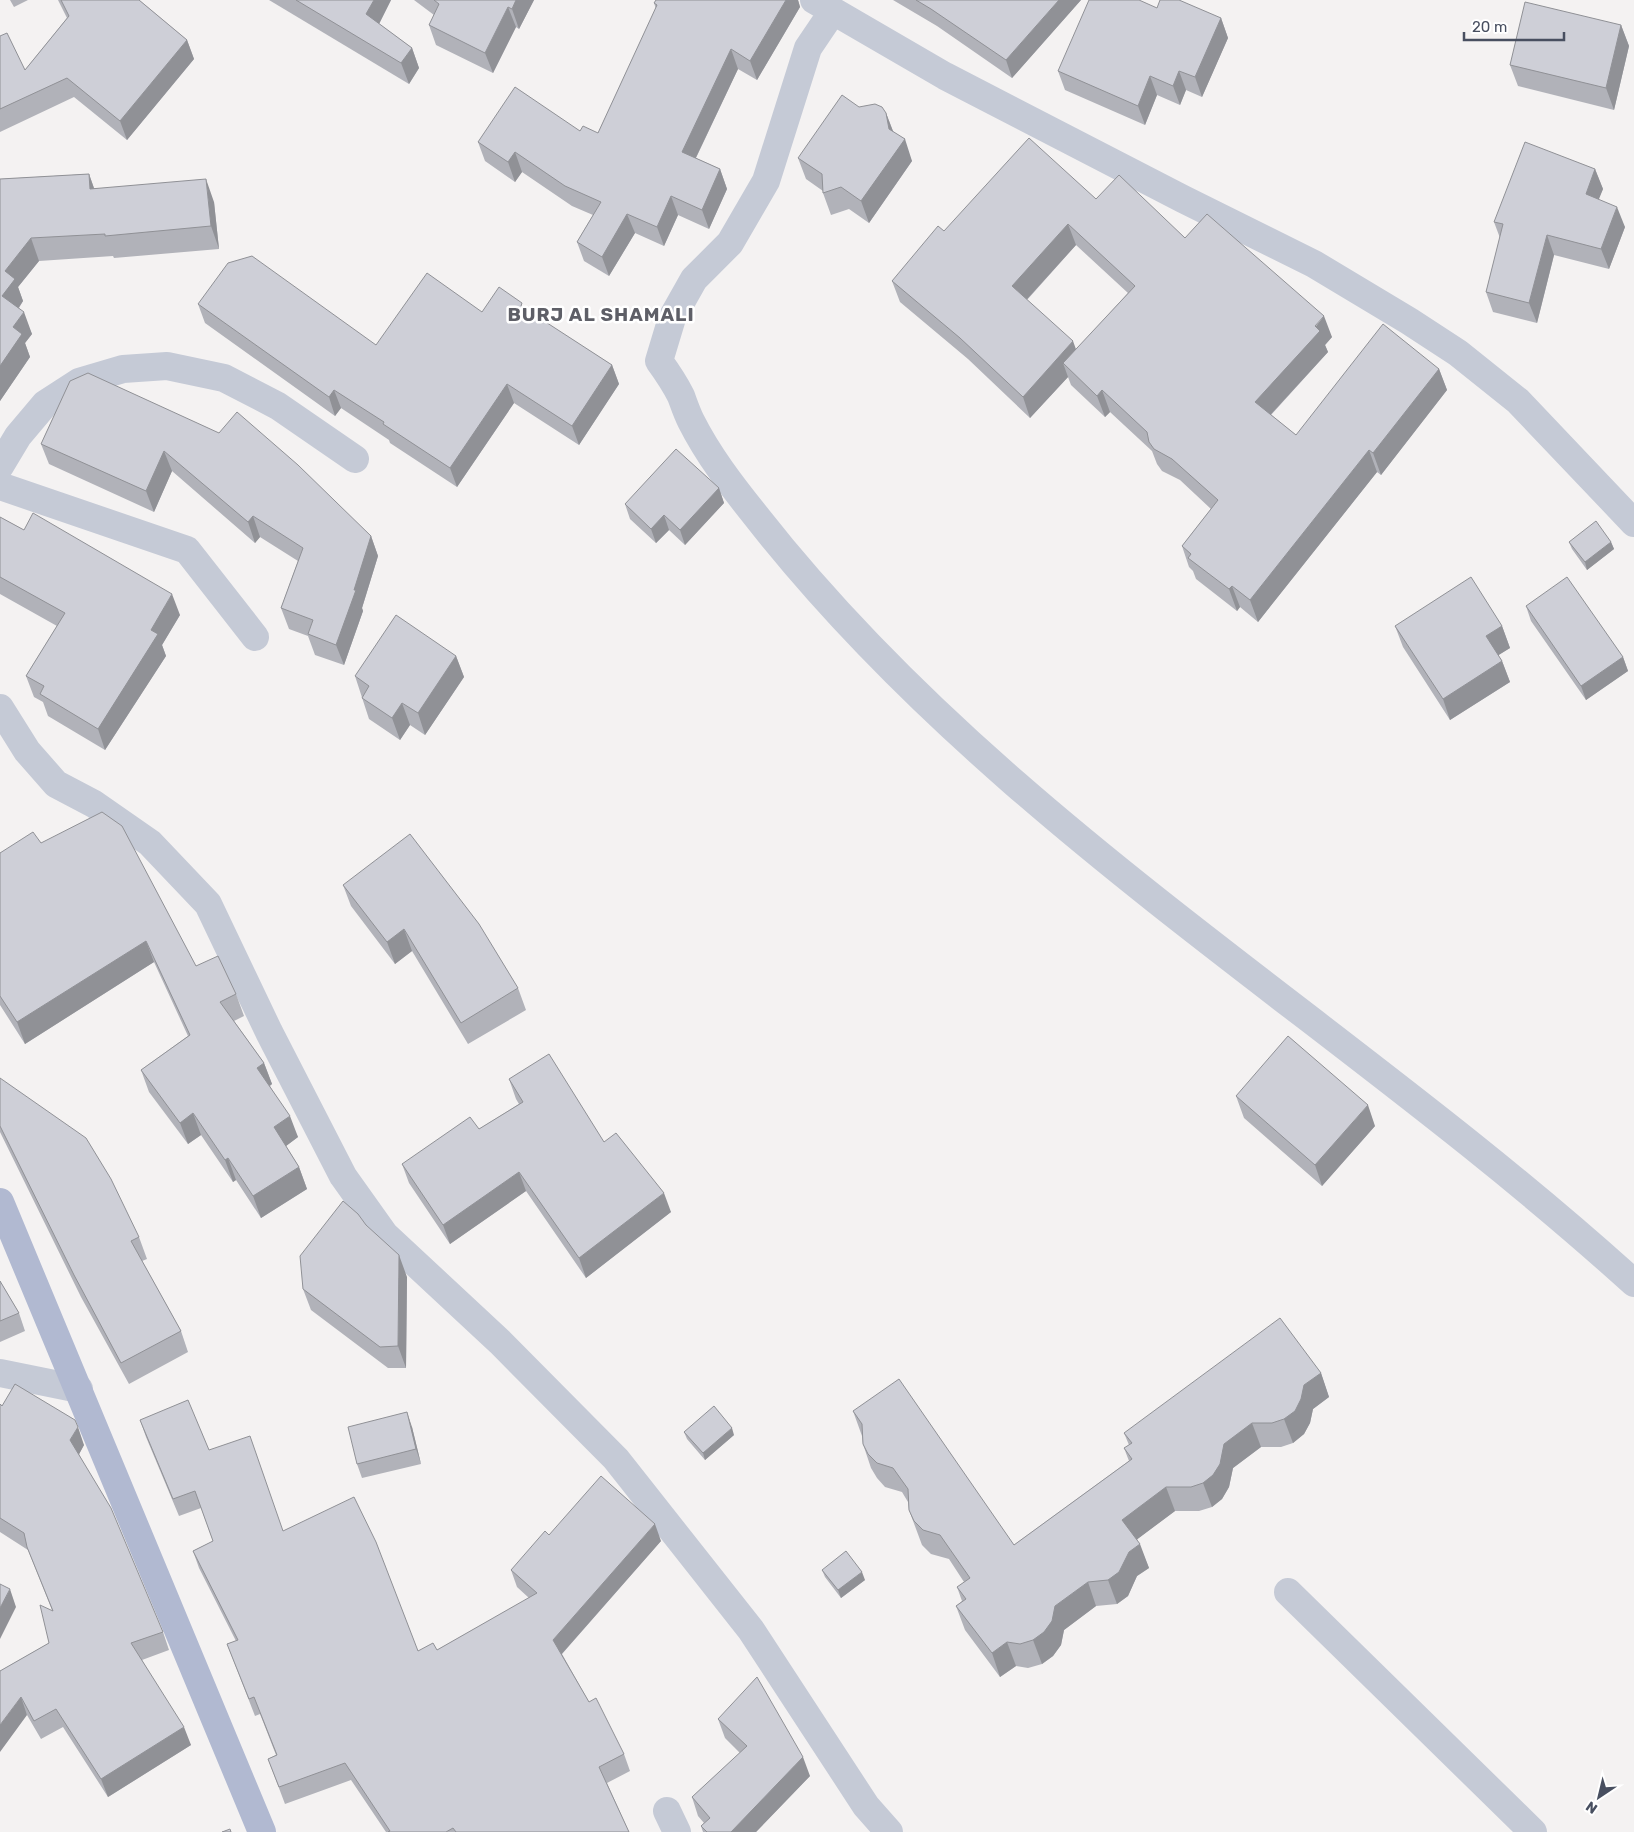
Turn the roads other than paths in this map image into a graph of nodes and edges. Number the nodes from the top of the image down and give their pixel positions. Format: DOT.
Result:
graph roads {
  1 [pos="823,5"];
  2 [pos="355,459"];
  3 [pos="0,466"];
  4 [pos="0,486"];
  5 [pos="1634,523"];
  6 [pos="254,637"];
  7 [pos="0,708"];
  8 [pos="0,1202"];
  9 [pos="1634,1283"];
  10 [pos="0,1373"];
  11 [pos="79,1389"];
  12 [pos="1288,1592"];
  13 [pos="262,1832"];
  14 [pos="889,1832"];
  15 [pos="1532,1832"];
  1 -- 5 [label="street"];
  1 -- 9 [label="street"];
  2 -- 3 [label="street"];
  4 -- 6 [label="street"];
  7 -- 14 [label="street"];
  8 -- 11 [label="main road"];
  10 -- 11 [label="street"];
  11 -- 13 [label="main road"];
  12 -- 15 [label="street"];
}
